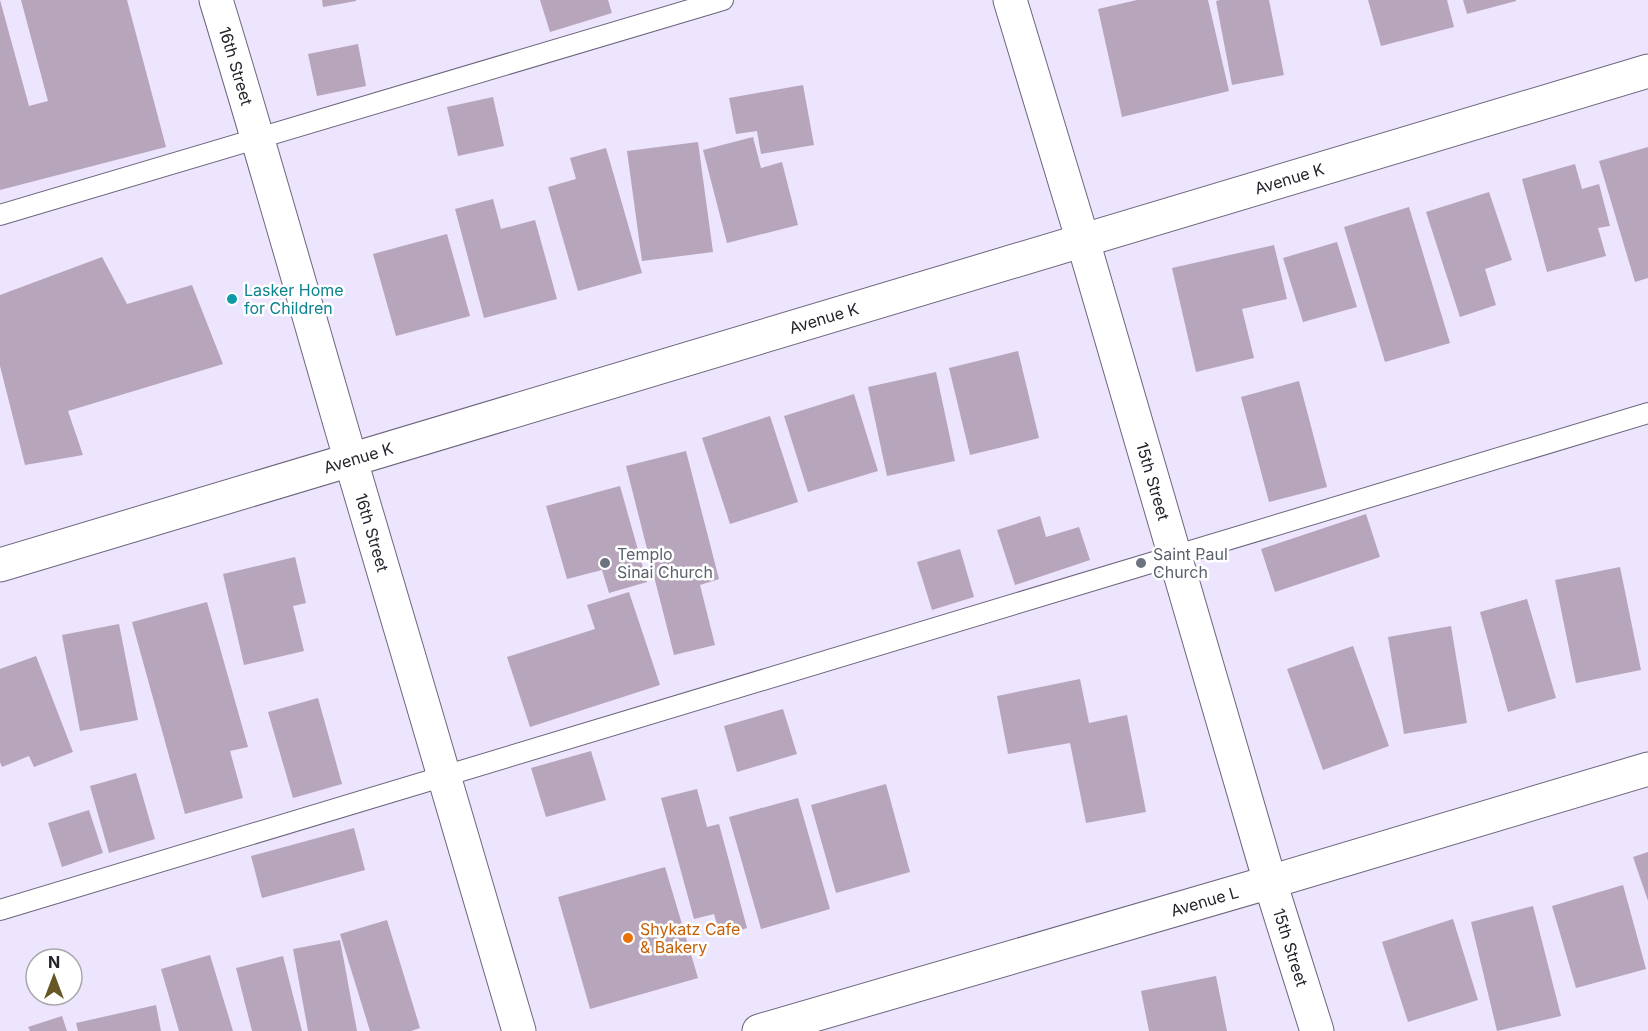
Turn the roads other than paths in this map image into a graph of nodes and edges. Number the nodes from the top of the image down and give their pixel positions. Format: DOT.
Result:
graph roads {
  1 [pos="216,0"];
  2 [pos="723,0"];
  3 [pos="1010,0"];
  4 [pos="1648,71"];
  5 [pos="259,138"];
  6 [pos="0,215"];
  7 [pos="1083,241"];
  8 [pos="1648,413"];
  9 [pos="351,460"];
  10 [pos="1175,555"];
  11 [pos="0,565"];
  12 [pos="1648,769"];
  13 [pos="447,778"];
  14 [pos="1270,882"];
  15 [pos="0,910"];
  16 [pos="519,1031"];
  17 [pos="759,1031"];
  18 [pos="1317,1031"];
  1 -- 5 [label="street, 16th Street"];
  2 -- 5 [label="lane"];
  3 -- 7 [label="street, 15th Street"];
  4 -- 7 [label="street, Avenue K"];
  5 -- 6 [label="lane"];
  5 -- 9 [label="street, 16th Street"];
  7 -- 9 [label="street, Avenue K"];
  7 -- 10 [label="street, 15th Street"];
  8 -- 10 [label="lane"];
  9 -- 11 [label="street, Avenue K"];
  9 -- 13 [label="street, 16th Street"];
  10 -- 13 [label="lane"];
  10 -- 14 [label="street, 15th Street"];
  12 -- 14 [label="street, Avenue L"];
  13 -- 15 [label="lane"];
  13 -- 16 [label="street, 16th Street"];
  14 -- 17 [label="street, Avenue L"];
  14 -- 18 [label="street, 15th Street"];
}
